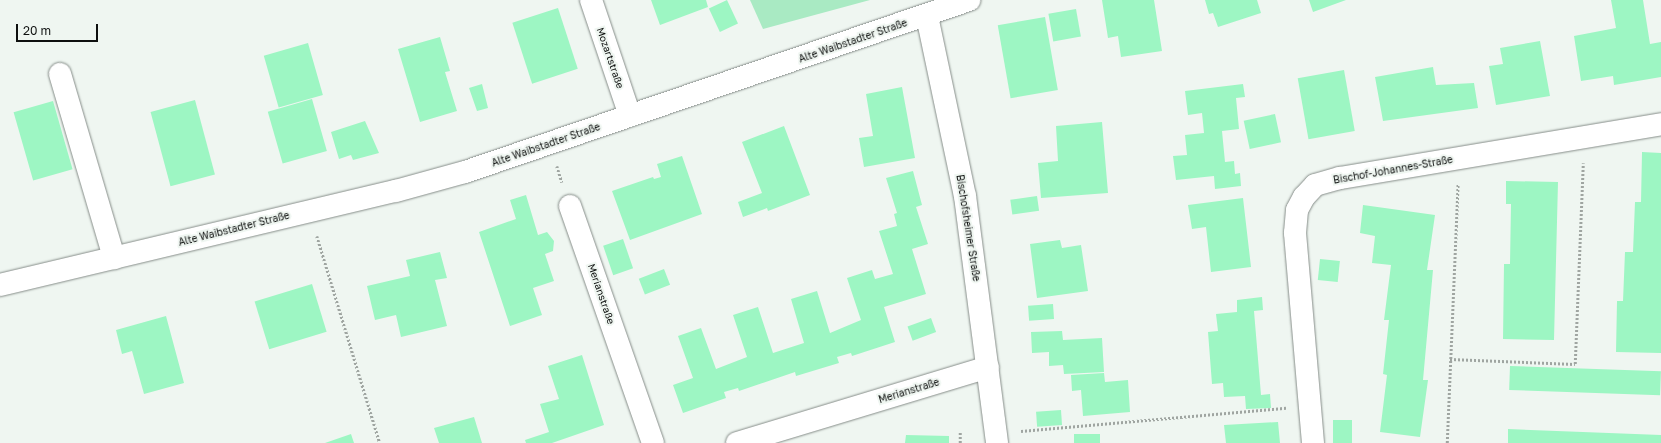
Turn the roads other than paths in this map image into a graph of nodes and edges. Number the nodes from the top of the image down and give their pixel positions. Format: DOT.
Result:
graph roads {
  1 [pos="591,0"];
  2 [pos="970,0"];
  3 [pos="927,16"];
  4 [pos="60,74"];
  5 [pos="630,116"];
  6 [pos="1661,124"];
  7 [pos="570,206"];
  8 [pos="114,258"];
  9 [pos="0,285"];
  10 [pos="988,367"];
  11 [pos="996,438"];
  12 [pos="653,443"];
  13 [pos="737,443"];
  14 [pos="1313,443"];
  1 -- 5 [label="street, Mozartstraße"];
  2 -- 3 [label="street, Alte Waibstadter Straße"];
  3 -- 5 [label="street, Alte Waibstadter Straße"];
  3 -- 10 [label="street, Bischofsheimer Straße"];
  4 -- 8 [label="street"];
  5 -- 8 [label="street, Alte Waibstadter Straße"];
  6 -- 14 [label="street, Bischof-Johannes-Straße"];
  7 -- 12 [label="street, Merianstraße"];
  8 -- 9 [label="street, Alte Waibstadter Straße"];
  10 -- 11 [label="street, Bischofsheimer Straße"];
  10 -- 13 [label="street, Merianstraße"];
}
